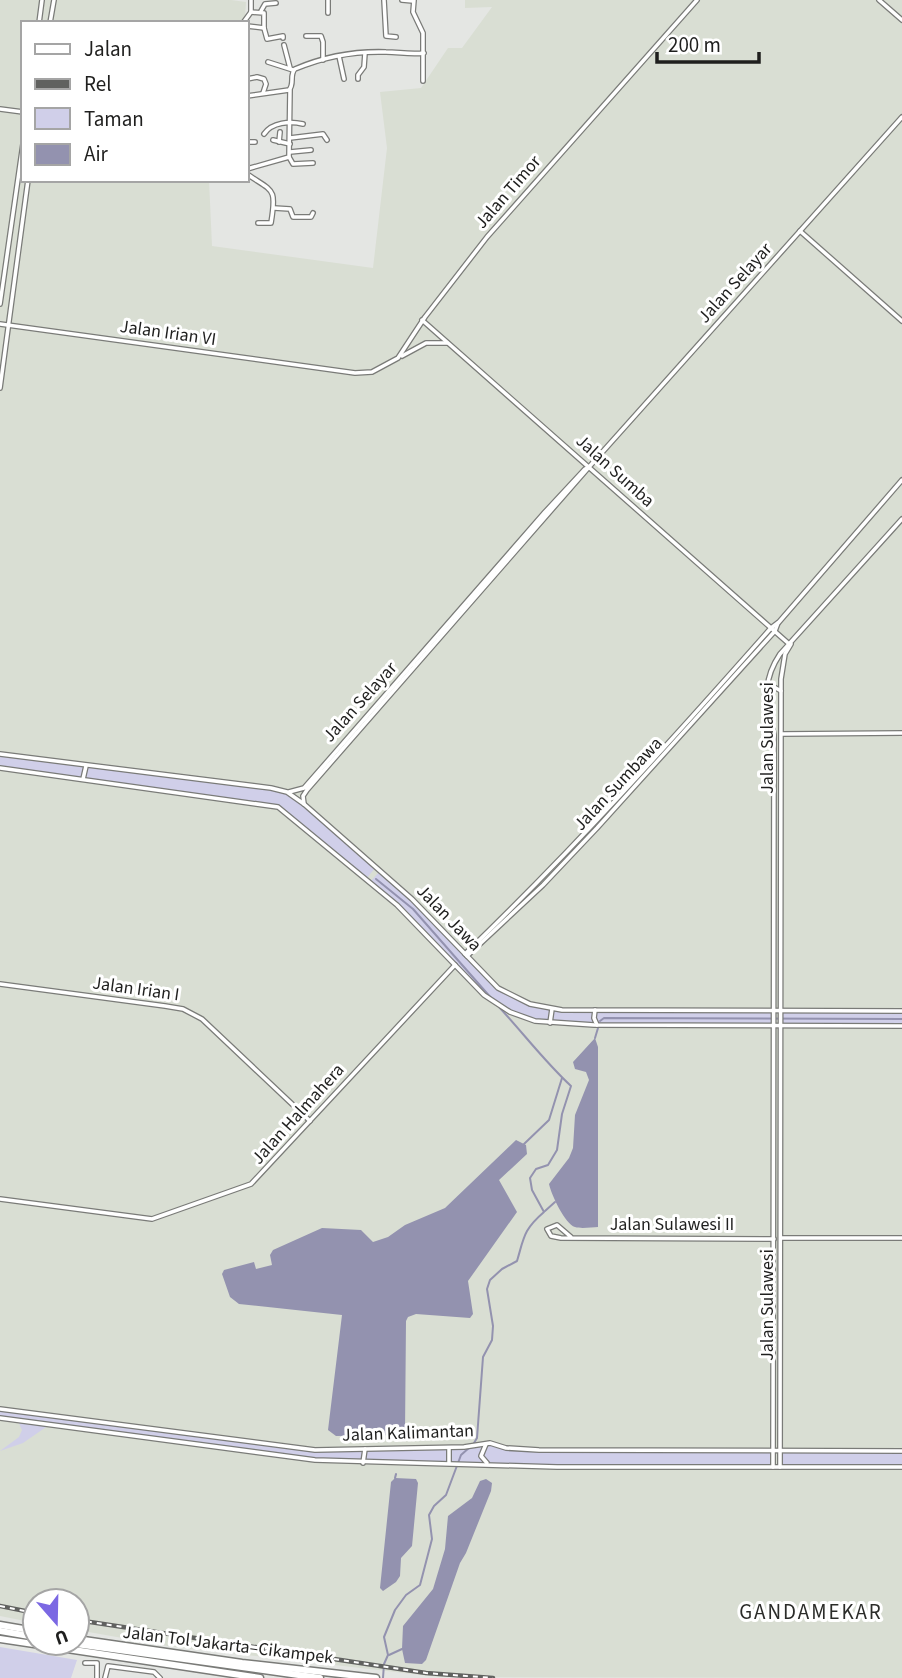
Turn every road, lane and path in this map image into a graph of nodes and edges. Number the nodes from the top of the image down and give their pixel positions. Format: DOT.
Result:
graph roads {
  1 [pos="42,0"];
  2 [pos="54,0"];
  3 [pos="251,0"];
  4 [pos="328,0"];
  5 [pos="384,0"];
  6 [pos="402,0"];
  7 [pos="413,0"];
  8 [pos="697,0"];
  9 [pos="879,0"];
  10 [pos="276,3"];
  11 [pos="261,11"];
  12 [pos="251,12"];
  13 [pos="328,13"];
  14 [pos="902,20"];
  15 [pos="39,21"];
  16 [pos="50,21"];
  17 [pos="246,21"];
  18 [pos="248,25"];
  19 [pos="264,28"];
  20 [pos="306,36"];
  21 [pos="396,37"];
  22 [pos="283,38"];
  23 [pos="284,45"];
  24 [pos="344,46"];
  25 [pos="365,53"];
  26 [pos="424,53"];
  27 [pos="339,55"];
  28 [pos="345,55"];
  29 [pos="323,60"];
  30 [pos="268,62"];
  31 [pos="292,69"];
  32 [pos="248,79"];
  33 [pos="344,79"];
  34 [pos="358,79"];
  35 [pos="423,81"];
  36 [pos="266,87"];
  37 [pos="290,90"];
  38 [pos="272,92"];
  39 [pos="262,94"];
  40 [pos="248,96"];
  41 [pos="0,109"];
  42 [pos="21,113"];
  43 [pos="902,117"];
  44 [pos="289,124"];
  45 [pos="303,124"];
  46 [pos="280,132"];
  47 [pos="264,134"];
  48 [pos="290,138"];
  49 [pos="273,139"];
  50 [pos="327,140"];
  51 [pos="248,142"];
  52 [pos="255,142"];
  53 [pos="279,142"];
  54 [pos="290,144"];
  55 [pos="311,150"];
  56 [pos="290,155"];
  57 [pos="21,158"];
  58 [pos="313,163"];
  59 [pos="248,169"];
  60 [pos="248,175"];
  61 [pos="28,182"];
  62 [pos="274,208"];
  63 [pos="313,213"];
  64 [pos="258,223"];
  65 [pos="800,231"];
  66 [pos="0,304"];
  67 [pos="422,320"];
  68 [pos="902,321"];
  69 [pos="0,324"];
  70 [pos="9,325"];
  71 [pos="449,344"];
  72 [pos="398,358"];
  73 [pos="331,370"];
  74 [pos="0,388"];
  75 [pos="589,467"];
  76 [pos="902,480"];
  77 [pos="902,519"];
  78 [pos="773,629"];
  79 [pos="794,640"];
  80 [pos="788,644"];
  81 [pos="781,691"];
  82 [pos="766,693"];
  83 [pos="902,733"];
  84 [pos="774,734"];
  85 [pos="782,734"];
  86 [pos="0,754"];
  87 [pos="86,766"];
  88 [pos="0,768"];
  89 [pos="315,778"];
  90 [pos="83,779"];
  91 [pos="287,792"];
  92 [pos="304,804"];
  93 [pos="466,955"];
  94 [pos="455,965"];
  95 [pos="0,984"];
  96 [pos="552,1009"];
  97 [pos="595,1010"];
  98 [pos="902,1011"];
  99 [pos="774,1012"];
  100 [pos="781,1012"];
  101 [pos="550,1023"];
  102 [pos="774,1024"];
  103 [pos="781,1024"];
  104 [pos="597,1025"];
  105 [pos="902,1026"];
  106 [pos="310,1121"];
  107 [pos="0,1199"];
  108 [pos="570,1237"];
  109 [pos="774,1238"];
  110 [pos="781,1238"];
  111 [pos="902,1238"];
  112 [pos="0,1409"];
  113 [pos="0,1418"];
  114 [pos="130,1425"];
  115 [pos="127,1435"];
  116 [pos="486,1444"];
  117 [pos="449,1448"];
  118 [pos="365,1449"];
  119 [pos="773,1450"];
  120 [pos="780,1450"];
  121 [pos="902,1451"];
  122 [pos="363,1463"];
  123 [pos="452,1464"];
  124 [pos="489,1464"];
  125 [pos="773,1467"];
  126 [pos="780,1467"];
  127 [pos="902,1467"];
  128 [pos="0,1625"];
  129 [pos="21,1629"];
  130 [pos="0,1635"];
  131 [pos="21,1637"];
  132 [pos="91,1641"];
  133 [pos="91,1646"];
  134 [pos="91,1649"];
  135 [pos="85,1663"];
  136 [pos="97,1678"];
  137 [pos="105,1678"];
  138 [pos="160,1678"];
  139 [pos="260,1678"];
  140 [pos="292,1678"];
  141 [pos="320,1678"];
  142 [pos="376,1678"];
  1 -- 15 [label="street"];
  2 -- 16 [label="street"];
  3 -- 12 [label="street"];
  4 -- 13 [label="street"];
  5 -- 21 [label="street"];
  6 -- 7 [label="street"];
  7 -- 26 [label="street"];
  8 -- 67 [label="street, Jalan Timor"];
  9 -- 14 [label="street"];
  10 -- 11 [label="street"];
  11 -- 12 [label="street"];
  11 -- 19 [label="street"];
  12 -- 17 [label="street"];
  18 -- 19 [label="street"];
  19 -- 22 [label="street"];
  20 -- 29 [label="street"];
  23 -- 31 [label="street"];
  24 -- 28 [label="street"];
  25 -- 26 [label="street"];
  25 -- 28 [label="street"];
  25 -- 34 [label="street"];
  26 -- 35 [label="street"];
  27 -- 28 [label="street"];
  27 -- 29 [label="street"];
  27 -- 33 [label="street"];
  29 -- 31 [label="street"];
  30 -- 31 [label="street"];
  31 -- 37 [label="street"];
  32 -- 36 [label="street"];
  36 -- 38 [label="street"];
  36 -- 39 [label="street"];
  37 -- 38 [label="street"];
  37 -- 44 [label="street"];
  38 -- 39 [label="street"];
  39 -- 40 [label="street"];
  41 -- 42 [label="street"];
  43 -- 65 [label="street, Jalan Selayar"];
  44 -- 45 [label="street"];
  44 -- 47 [label="street"];
  44 -- 48 [label="street"];
  46 -- 53 [label="street"];
  48 -- 50 [label="street"];
  48 -- 54 [label="street"];
  49 -- 53 [label="street"];
  51 -- 52 [label="street"];
  53 -- 54 [label="street"];
  54 -- 56 [label="street"];
  55 -- 56 [label="street"];
  56 -- 58 [label="street"];
  56 -- 59 [label="street"];
  57 -- 66 [label="street"];
  60 -- 62 [label="street"];
  61 -- 70 [label="street"];
  62 -- 63 [label="street"];
  62 -- 64 [label="street"];
  65 -- 68 [label="street"];
  65 -- 75 [label="street, Jalan Selayar"];
  67 -- 71 [label="street, Jalan Sumba"];
  67 -- 72 [label="street, Jalan Timor"];
  69 -- 70 [label="street, Jalan Irian VI"];
  70 -- 73 [label="street, Jalan Irian VI"];
  70 -- 74 [label="street"];
  71 -- 72 [label="street"];
  71 -- 75 [label="street, Jalan Sumba"];
  72 -- 73 [label="street, Jalan Timor"];
  75 -- 78 [label="street, Jalan Sumba"];
  75 -- 89 [label="street, Jalan Selayar"];
  76 -- 78 [label="street, Jalan Sumbawa"];
  77 -- 79 [label="street"];
  78 -- 80 [label="street, Jalan Sumba"];
  78 -- 93 [label="street, Jalan Sumbawa"];
  79 -- 80 [label="street, Jalan Sulawesi"];
  79 -- 81 [label="street, Jalan Sulawesi"];
  80 -- 82 [label="street, Jalan Sulawesi"];
  81 -- 82 [label="street"];
  81 -- 85 [label="street, Jalan Sulawesi"];
  82 -- 84 [label="street, Jalan Sulawesi"];
  83 -- 85 [label="street"];
  84 -- 85 [label="street"];
  84 -- 99 [label="street, Jalan Sulawesi"];
  85 -- 100 [label="street, Jalan Sulawesi"];
  86 -- 87 [label="street, Jalan Jawa"];
  87 -- 90 [label="street"];
  87 -- 91 [label="street, Jalan Jawa"];
  88 -- 90 [label="street, Jalan Jawa"];
  89 -- 91 [label="street, Jalan Selayar"];
  89 -- 92 [label="street, Jalan Selayar"];
  90 -- 94 [label="street, Jalan Jawa"];
  91 -- 92 [label="street, Jalan Jawa"];
  92 -- 93 [label="street, Jalan Jawa"];
  93 -- 96 [label="street, Jalan Jawa"];
  94 -- 101 [label="street, Jalan Jawa"];
  94 -- 106 [label="street, Jalan Halmahera"];
  95 -- 106 [label="street, Jalan Irian I"];
  96 -- 97 [label="street, Jalan Jawa"];
  96 -- 101 [label="street"];
  97 -- 99 [label="street, Jalan Jawa"];
  97 -- 104 [label="street"];
  98 -- 100 [label="street, Jalan Jawa"];
  99 -- 100 [label="street, Jalan Jawa"];
  99 -- 102 [label="street, Jalan Sulawesi"];
  100 -- 103 [label="street, Jalan Sulawesi"];
  101 -- 104 [label="street, Jalan Jawa"];
  102 -- 103 [label="street, Jalan Jawa"];
  102 -- 104 [label="street, Jalan Jawa"];
  102 -- 109 [label="street, Jalan Sulawesi"];
  103 -- 105 [label="street, Jalan Jawa"];
  103 -- 110 [label="street, Jalan Sulawesi"];
  106 -- 107 [label="street, Jalan Halmahera"];
  108 -- 108 [label="street, Jalan Sulawesi II"];
  108 -- 109 [label="street, Jalan Sulawesi II"];
  109 -- 110 [label="street, Jalan Sulawesi II"];
  109 -- 119 [label="street, Jalan Sulawesi"];
  110 -- 111 [label="street, Jalan Sulawesi II"];
  110 -- 120 [label="street, Jalan Sulawesi"];
  112 -- 114 [label="street, Jalan Kalimantan"];
  113 -- 115 [label="street, Jalan Kalimantan"];
  114 -- 115 [label="street"];
  114 -- 118 [label="street, Jalan Kalimantan"];
  115 -- 122 [label="street, Jalan Kalimantan"];
  116 -- 117 [label="street, Jalan Kalimantan"];
  116 -- 119 [label="street, Jalan Kalimantan"];
  116 -- 124 [label="street"];
  117 -- 118 [label="street, Jalan Kalimantan"];
  117 -- 123 [label="street"];
  118 -- 122 [label="street"];
  119 -- 120 [label="street, Jalan Kalimantan"];
  119 -- 125 [label="street, Jalan Sulawesi"];
  120 -- 121 [label="street, Jalan Kalimantan"];
  120 -- 126 [label="street, Jalan Sulawesi"];
  122 -- 123 [label="street, Jalan Kalimantan"];
  123 -- 124 [label="street, Jalan Kalimantan"];
  124 -- 125 [label="street, Jalan Kalimantan"];
  125 -- 126 [label="street, Jalan Kalimantan"];
  126 -- 127 [label="street, Jalan Kalimantan"];
  128 -- 129 [label="highway"];
  130 -- 131 [label="highway"];
  130 -- 139 [label="highway, Jalan Tol Jakarta–Cikampek"];
  132 -- 142 [label="highway, Jalan Tol Jakarta–Cikampek"];
  133 -- 141 [label="highway"];
  134 -- 140 [label="highway"];
  135 -- 136 [label="street"];
  137 -- 138 [label="street"];
}
